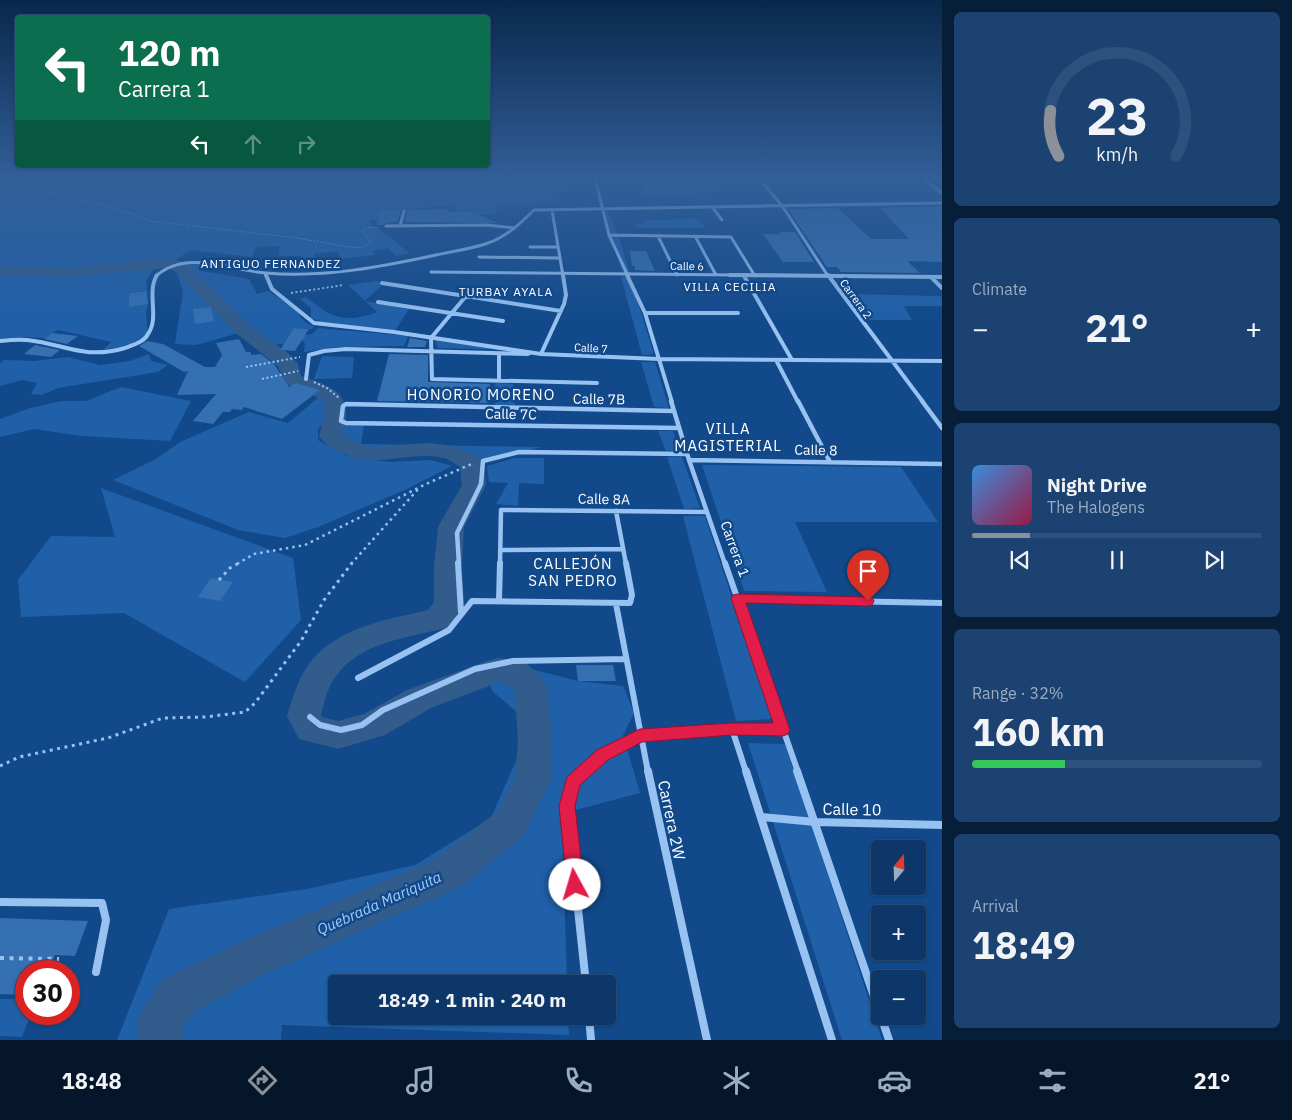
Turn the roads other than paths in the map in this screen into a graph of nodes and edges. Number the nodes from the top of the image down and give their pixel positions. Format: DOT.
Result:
graph roads {
  1 [pos="502,227"];
  2 [pos="555,227"];
  3 [pos="607,227"];
  4 [pos="796,227"];
  5 [pos="516,228"];
  6 [pos="609,235"];
  7 [pos="658,236"];
  8 [pos="695,236"];
  9 [pos="530,247"];
  10 [pos="558,247"];
  11 [pos="479,257"];
  12 [pos="560,258"];
  13 [pos="431,272"];
  14 [pos="266,273"];
  15 [pos="628,273"];
  16 [pos="563,274"];
  17 [pos="677,275"];
  18 [pos="716,276"];
  19 [pos="744,276"];
  20 [pos="755,276"];
  21 [pos="829,276"];
  22 [pos="931,277"];
  23 [pos="942,277"];
  24 [pos="382,283"];
  25 [pos="942,288"];
  26 [pos="466,296"];
  27 [pos="378,302"];
  28 [pos="561,311"];
  29 [pos="645,313"];
  30 [pos="738,313"];
  31 [pos="451,314"];
  32 [pos="503,321"];
  33 [pos="431,338"];
  34 [pos="0,341"];
  35 [pos="431,349"];
  36 [pos="499,353"];
  37 [pos="541,354"];
  38 [pos="659,360"];
  39 [pos="776,360"];
  40 [pos="792,360"];
  41 [pos="890,361"];
  42 [pos="942,362"];
  43 [pos="306,379"];
  44 [pos="499,381"];
  45 [pos="597,383"];
  46 [pos="674,411"];
  47 [pos="342,422"];
  48 [pos="679,428"];
  49 [pos="942,428"];
  50 [pos="688,457"];
  51 [pos="830,462"];
  52 [pos="942,464"];
  53 [pos="616,511"];
  54 [pos="707,512"];
  55 [pos="623,549"];
  56 [pos="500,550"];
  57 [pos="738,598"];
  58 [pos="499,600"];
  59 [pos="942,603"];
  60 [pos="616,604"];
  61 [pos="461,612"];
  62 [pos="626,659"];
  63 [pos="358,678"];
  64 [pos="310,717"];
  65 [pos="736,729"];
  66 [pos="783,730"];
  67 [pos="640,736"];
  68 [pos="761,817"];
  69 [pos="815,822"];
  70 [pos="942,825"];
  71 [pos="0,902"];
  72 [pos="96,972"];
  73 [pos="585,975"];
  74 [pos="871,988"];
  75 [pos="590,1025"];
  76 [pos="884,1025"];
  77 [pos="591,1040"];
  78 [pos="707,1040"];
  79 [pos="832,1040"];
  80 [pos="889,1040"];
  1 -- 5 [label="street"];
  2 -- 10 [label="street"];
  3 -- 6 [label="street, Carrera 1"];
  4 -- 21 [label="street, Carrera 2"];
  5 -- 14 [label="street"];
  6 -- 7 [label="street"];
  6 -- 15 [label="street, Carrera 1"];
  7 -- 8 [label="street"];
  7 -- 17 [label="street"];
  8 -- 18 [label="street"];
  8 -- 20 [label="street"];
  9 -- 10 [label="street"];
  10 -- 12 [label="street"];
  11 -- 12 [label="street"];
  12 -- 16 [label="street"];
  13 -- 16 [label="street, Calle 6"];
  14 -- 33 [label="street, Calle 7"];
  14 -- 34 [label="street"];
  15 -- 16 [label="street, Calle 6"];
  15 -- 17 [label="street, Calle 6"];
  15 -- 29 [label="street, Carrera 1"];
  16 -- 28 [label="street"];
  17 -- 18 [label="street, Calle 6"];
  18 -- 19 [label="street, Calle 6"];
  19 -- 20 [label="street, Calle 6"];
  19 -- 40 [label="street"];
  20 -- 21 [label="street, Calle 6"];
  21 -- 22 [label="street, Calle 6"];
  21 -- 41 [label="street, Carrera 2"];
  22 -- 23 [label="street, Calle 6"];
  22 -- 25 [label="street"];
  24 -- 26 [label="street"];
  26 -- 28 [label="street"];
  26 -- 31 [label="street"];
  27 -- 31 [label="street"];
  28 -- 37 [label="street"];
  29 -- 30 [label="street"];
  29 -- 38 [label="street, Carrera 1"];
  31 -- 32 [label="street"];
  31 -- 33 [label="street"];
  33 -- 35 [label="street"];
  33 -- 37 [label="street, Calle 7"];
  35 -- 36 [label="street"];
  35 -- 43 [label="street"];
  35 -- 44 [label="street"];
  36 -- 37 [label="street"];
  36 -- 44 [label="street"];
  37 -- 38 [label="street, Calle 7"];
  38 -- 39 [label="street, Calle 7"];
  38 -- 46 [label="street, Carrera 1"];
  39 -- 40 [label="street, Calle 7"];
  39 -- 51 [label="street"];
  40 -- 41 [label="street, Calle 7"];
  41 -- 42 [label="street, Calle 7"];
  41 -- 49 [label="street, Carrera 2"];
  44 -- 45 [label="street"];
  46 -- 47 [label="street, Calle 7B"];
  46 -- 48 [label="street, Carrera 1"];
  47 -- 48 [label="street, Calle 7C"];
  48 -- 50 [label="street, Carrera 1"];
  50 -- 51 [label="street, Calle 8"];
  50 -- 54 [label="street, Carrera 1"];
  50 -- 61 [label="street, Calle 8"];
  51 -- 52 [label="street, Calle 8"];
  53 -- 54 [label="street, Calle 8A"];
  53 -- 55 [label="street"];
  53 -- 56 [label="street, Calle 8A"];
  54 -- 57 [label="street, Carrera 1"];
  55 -- 56 [label="street"];
  55 -- 60 [label="street"];
  56 -- 58 [label="street"];
  57 -- 59 [label="street"];
  57 -- 66 [label="street, Carrera 1"];
  58 -- 60 [label="street"];
  58 -- 61 [label="street"];
  60 -- 62 [label="street, Carrera 2W"];
  61 -- 63 [label="street"];
  62 -- 64 [label="street"];
  62 -- 67 [label="street, Carrera 2W"];
  65 -- 66 [label="street"];
  65 -- 67 [label="street"];
  65 -- 68 [label="street"];
  66 -- 69 [label="street, Carrera 1"];
  67 -- 73 [label="street"];
  67 -- 78 [label="street, Carrera 2W"];
  68 -- 69 [label="street, Calle 10"];
  68 -- 79 [label="street"];
  69 -- 70 [label="street, Calle 10"];
  69 -- 74 [label="street, Carrera 1"];
  71 -- 72 [label="street"];
  75 -- 77 [label="street"];
  76 -- 80 [label="street, Carrera 1"];
}
